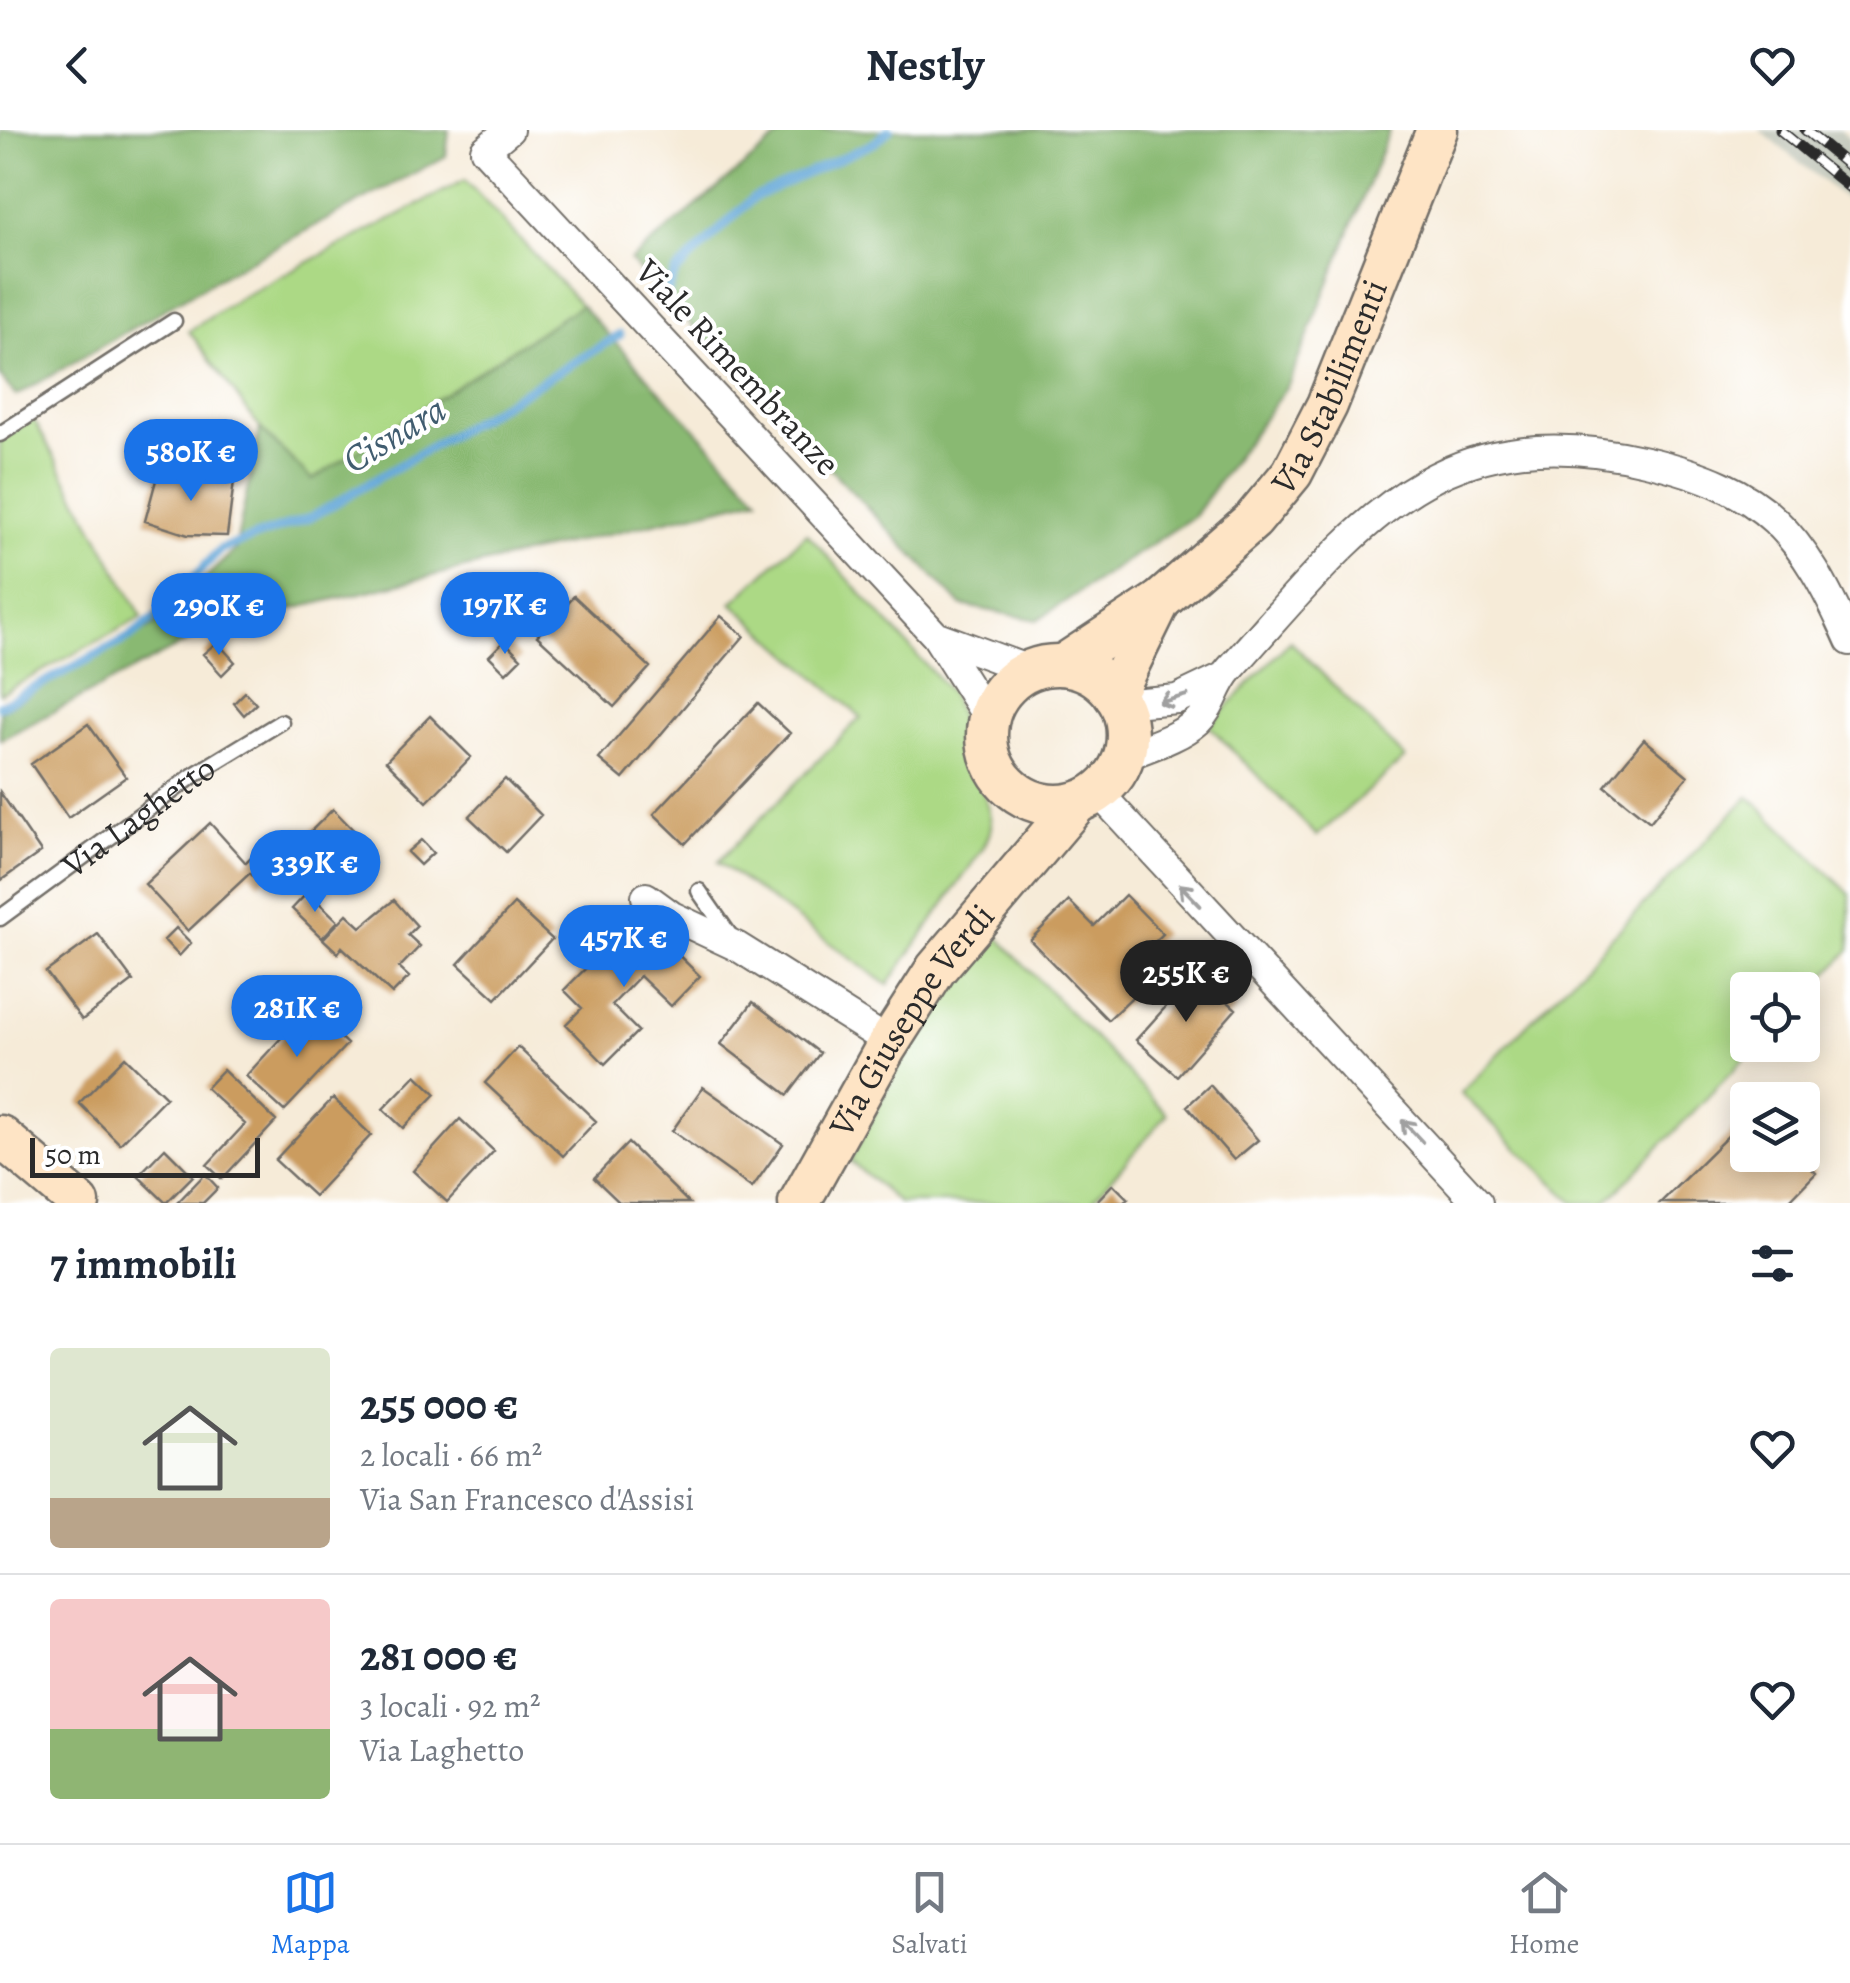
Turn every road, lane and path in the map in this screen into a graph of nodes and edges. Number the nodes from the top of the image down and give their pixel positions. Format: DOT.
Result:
graph roads {
  1 [pos="509,130"];
  2 [pos="1438,130"];
  3 [pos="174,321"];
  4 [pos="0,434"];
  5 [pos="1160,601"];
  6 [pos="936,636"];
  7 [pos="1850,641"];
  8 [pos="1046,667"];
  9 [pos="1223,677"];
  10 [pos="1117,699"];
  11 [pos="988,718"];
  12 [pos="281,722"];
  13 [pos="1124,757"];
  14 [pos="1014,791"];
  15 [pos="1088,798"];
  16 [pos="700,891"];
  17 [pos="1000,891"];
  18 [pos="646,897"];
  19 [pos="0,918"];
  20 [pos="738,947"];
  21 [pos="889,1042"];
  22 [pos="0,1136"];
  23 [pos="78,1203"];
  24 [pos="799,1203"];
  25 [pos="1478,1203"];
  1 -- 6 [label="street, Viale Rimembranze"];
  2 -- 5 [label="street, Via Stabilimenti"];
  3 -- 4 [label="lane"];
  5 -- 8 [label="street, Via Stabilimenti"];
  5 -- 10 [label="street, Via Stabilimenti"];
  6 -- 8 [label="street, Viale Rimembranze"];
  6 -- 11 [label="street, Viale Rimembranze"];
  7 -- 9 [label="street"];
  8 -- 10 [label="street"];
  8 -- 11 [label="street"];
  9 -- 10 [label="street, one-way"];
  9 -- 13 [label="street"];
  10 -- 13 [label="street"];
  11 -- 14 [label="street"];
  12 -- 19 [label="lane, Via Laghetto"];
  13 -- 15 [label="street"];
  14 -- 15 [label="street"];
  14 -- 17 [label="street, Via Giuseppe Verdi"];
  15 -- 17 [label="street, Via Giuseppe Verdi"];
  25 -- 15 [label="street, one-way"];
  16 -- 20 [label="lane"];
  17 -- 21 [label="street, Via Giuseppe Verdi"];
  18 -- 20 [label="street"];
  20 -- 21 [label="street"];
  21 -- 24 [label="street, Via Giuseppe Verdi"];
  22 -- 23 [label="street"];
}
